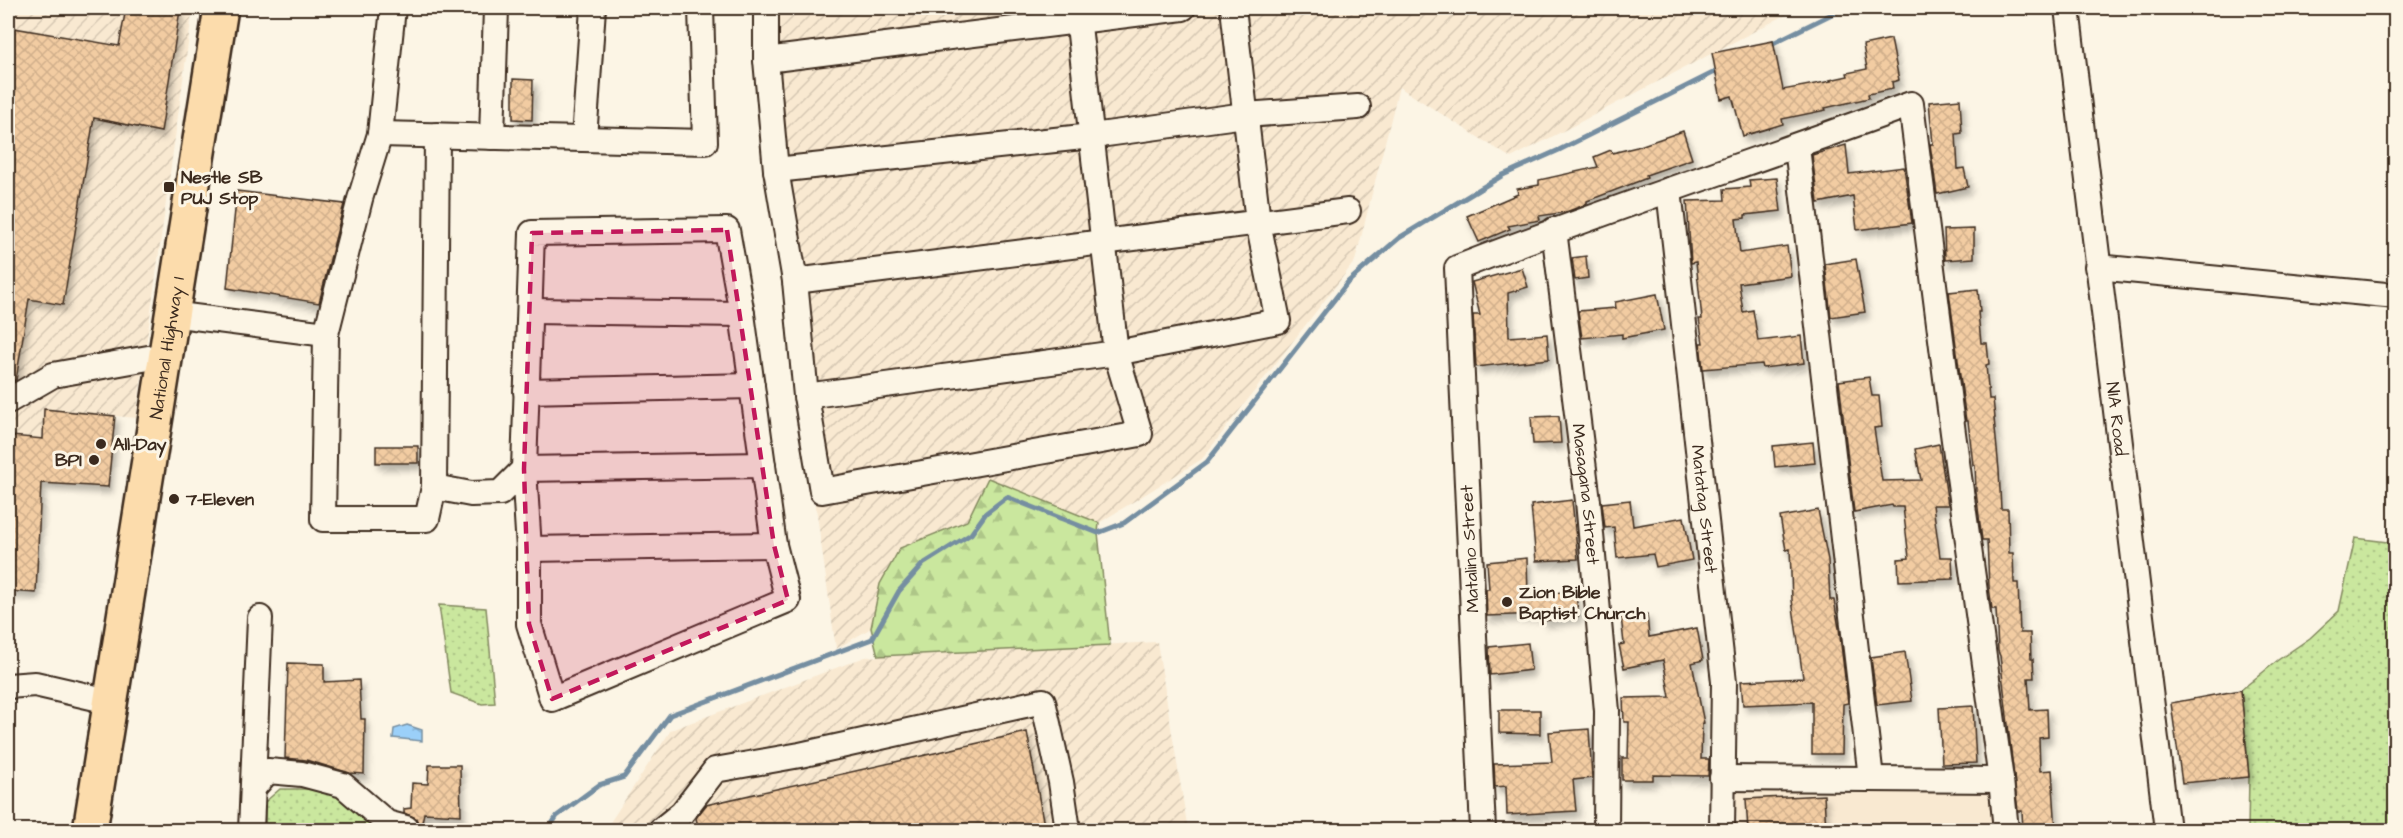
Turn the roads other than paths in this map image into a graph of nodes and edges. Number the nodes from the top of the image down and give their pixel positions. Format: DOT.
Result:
graph roads {
  1 [pos="221,8"];
  2 [pos="393,8"];
  3 [pos="496,8"];
  4 [pos="593,8"];
  5 [pos="701,8"];
  6 [pos="766,8"];
  7 [pos="1183,8"];
  8 [pos="1233,8"];
  9 [pos="2067,8"];
  10 [pos="1078,14"];
  11 [pos="766,60"];
  12 [pos="1358,106"];
  13 [pos="1245,115"];
  14 [pos="380,134"];
  15 [pos="437,135"];
  16 [pos="492,136"];
  17 [pos="1092,136"];
  18 [pos="585,139"];
  19 [pos="1797,147"];
  20 [pos="776,170"];
  21 [pos="1669,190"];
  22 [pos="1348,211"];
  23 [pos="1258,222"];
  24 [pos="1554,230"];
  25 [pos="1103,241"];
  26 [pos="2097,267"];
  27 [pos="795,281"];
  28 [pos="2396,296"];
  29 [pos="531,311"];
  30 [pos="171,314"];
  31 [pos="742,314"];
  32 [pos="326,334"];
  33 [pos="1116,353"];
  34 [pos="165,355"];
  35 [pos="752,386"];
  36 [pos="526,391"];
  37 [pos="806,396"];
  38 [pos="8,401"];
  39 [pos="763,465"];
  40 [pos="524,469"];
  41 [pos="435,488"];
  42 [pos="774,545"];
  43 [pos="529,549"];
  44 [pos="260,618"];
  45 [pos="8,686"];
  46 [pos="109,701"];
  47 [pos="1722,778"];
  48 [pos="1871,778"];
  49 [pos="2001,780"];
  50 [pos="255,786"];
  51 [pos="406,828"];
  52 [pos="90,831"];
  53 [pos="251,831"];
  54 [pos="661,831"];
  55 [pos="1068,831"];
  56 [pos="1483,831"];
  57 [pos="1606,831"];
  58 [pos="1722,831"];
  59 [pos="2006,831"];
  60 [pos="2167,831"];
  1 -- 30 [label="highway, National Highway 1"];
  2 -- 14 [label="street"];
  3 -- 16 [label="street"];
  4 -- 18 [label="street"];
  5 -- 18 [label="street"];
  6 -- 11 [label="street"];
  7 -- 10 [label="street"];
  8 -- 13 [label="street"];
  9 -- 26 [label="street, NIA Road"];
  10 -- 11 [label="street"];
  10 -- 17 [label="street"];
  11 -- 20 [label="street"];
  12 -- 13 [label="street"];
  13 -- 17 [label="street"];
  13 -- 23 [label="street"];
  14 -- 15 [label="street"];
  14 -- 32 [label="street"];
  15 -- 16 [label="street"];
  15 -- 41 [label="street"];
  16 -- 18 [label="street"];
  17 -- 20 [label="street"];
  17 -- 25 [label="street"];
  19 -- 21 [label="street"];
  19 -- 48 [label="street"];
  19 -- 49 [label="street"];
  20 -- 27 [label="street"];
  21 -- 24 [label="street"];
  21 -- 47 [label="street, Matatag Street"];
  22 -- 23 [label="street"];
  23 -- 25 [label="street"];
  23 -- 33 [label="street"];
  24 -- 56 [label="street, Matalino Street"];
  24 -- 57 [label="street, Masagana Street"];
  25 -- 27 [label="street"];
  25 -- 33 [label="street"];
  26 -- 28 [label="street"];
  26 -- 60 [label="street, NIA Road"];
  27 -- 37 [label="street"];
  29 -- 31 [label="street"];
  29 -- 31 [label="street"];
  29 -- 36 [label="street"];
  30 -- 32 [label="street"];
  30 -- 34 [label="highway, National Highway 1"];
  31 -- 35 [label="street"];
  32 -- 41 [label="street"];
  33 -- 37 [label="street"];
  33 -- 37 [label="street"];
  34 -- 38 [label="street"];
  34 -- 46 [label="highway, National Highway 1"];
  35 -- 36 [label="street"];
  35 -- 39 [label="street"];
  36 -- 40 [label="street"];
  39 -- 40 [label="street"];
  39 -- 42 [label="street"];
  40 -- 41 [label="street"];
  40 -- 43 [label="street"];
  42 -- 43 [label="street"];
  42 -- 43 [label="street"];
  44 -- 50 [label="street"];
  45 -- 46 [label="street"];
  46 -- 52 [label="highway, National Highway 1"];
  47 -- 48 [label="street"];
  47 -- 58 [label="street, Matatag Street"];
  48 -- 49 [label="street"];
  49 -- 59 [label="street"];
  50 -- 51 [label="street"];
  50 -- 53 [label="street"];
  54 -- 55 [label="street"];
}
